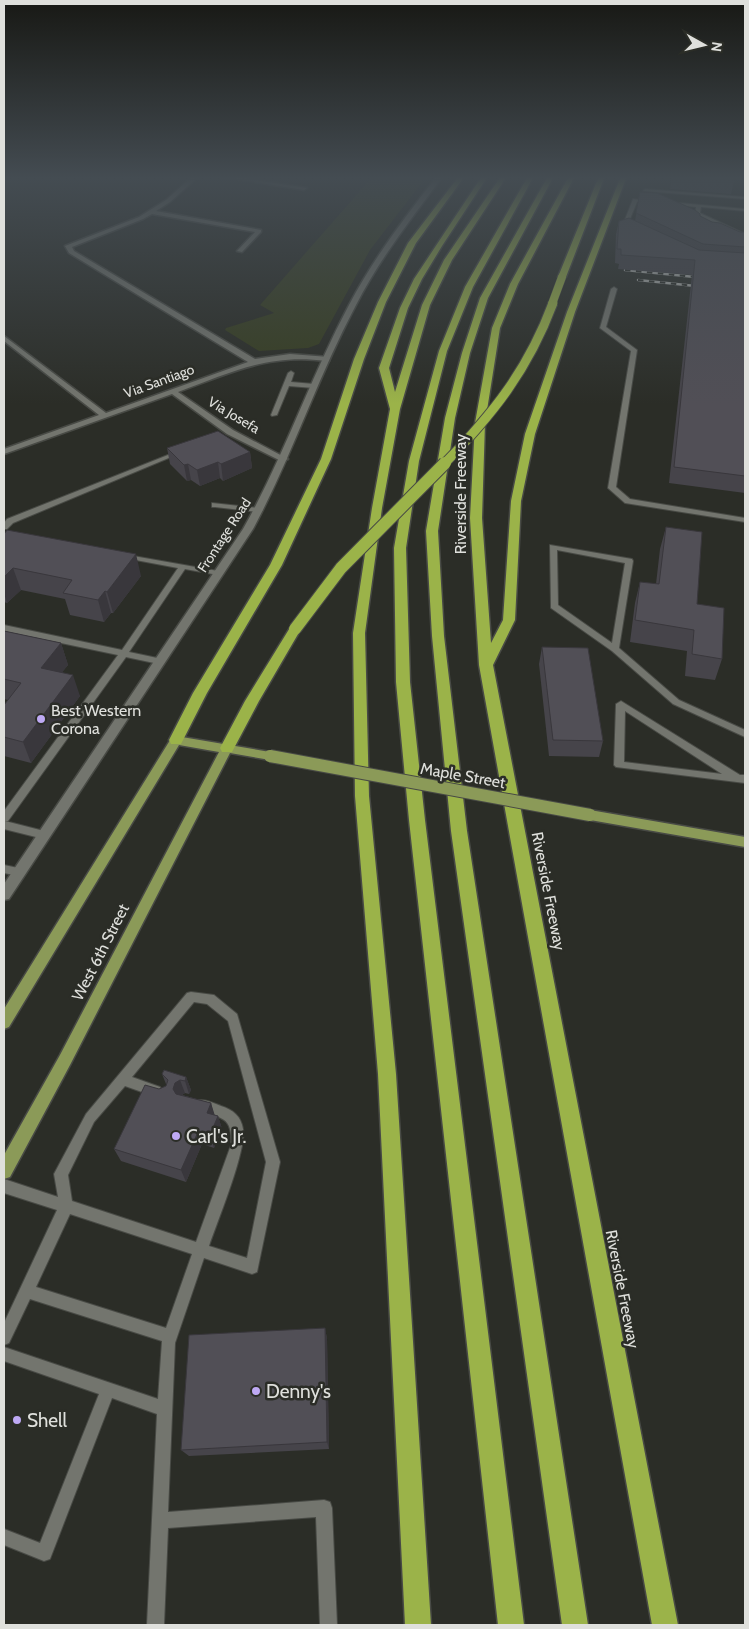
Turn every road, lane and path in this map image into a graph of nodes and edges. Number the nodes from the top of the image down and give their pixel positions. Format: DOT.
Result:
graph roads {
  1 [pos="71,252"];
  2 [pos="383,252"];
  3 [pos="407,252"];
  4 [pos="434,252"];
  5 [pos="453,252"];
  6 [pos="489,252"];
  7 [pos="509,252"];
  8 [pos="531,252"];
  9 [pos="572,252"];
  10 [pos="594,252"];
  11 [pos="614,289"];
  12 [pos="4,338"];
  13 [pos="326,359"];
  14 [pos="254,362"];
  15 [pos="291,373"];
  16 [pos="286,384"];
  17 [pos="314,386"];
  18 [pos="172,391"];
  19 [pos="395,409"];
  20 [pos="104,415"];
  21 [pos="274,415"];
  22 [pos="230,432"];
  23 [pos="221,435"];
  24 [pos="186,450"];
  25 [pos="4,452"];
  26 [pos="284,458"];
  27 [pos="215,505"];
  28 [pos="259,510"];
  29 [pos="745,520"];
  30 [pos="4,527"];
  31 [pos="4,532"];
  32 [pos="13,534"];
  33 [pos="117,554"];
  34 [pos="183,567"];
  35 [pos="218,573"];
  36 [pos="4,628"];
  37 [pos="615,649"];
  38 [pos="124,653"];
  39 [pos="159,661"];
  40 [pos="486,665"];
  41 [pos="745,734"];
  42 [pos="176,740"];
  43 [pos="228,748"];
  44 [pos="742,779"];
  45 [pos="4,818"];
  46 [pos="4,824"];
  47 [pos="44,835"];
  48 [pos="745,842"];
  49 [pos="4,869"];
  50 [pos="19,872"];
  51 [pos="4,895"];
  52 [pos="4,1022"];
  53 [pos="121,1079"];
  54 [pos="165,1094"];
  55 [pos="186,1101"];
  56 [pos="4,1171"];
  57 [pos="4,1186"];
  58 [pos="66,1207"];
  59 [pos="200,1250"];
  60 [pos="26,1291"];
  61 [pos="170,1336"];
  62 [pos="4,1338"];
  63 [pos="4,1354"];
  64 [pos="108,1390"];
  65 [pos="165,1409"];
  66 [pos="160,1520"];
  67 [pos="4,1537"];
  68 [pos="156,1625"];
  69 [pos="329,1625"];
  70 [pos="418,1625"];
  71 [pos="511,1625"];
  72 [pos="575,1625"];
  73 [pos="665,1625"];
  1 -- 14 [label="street"];
  2 -- 13 [label="street, Frontage Road"];
  3 -- 42 [label="highway"];
  4 -- 19 [label="highway"];
  5 -- 19 [label="highway"];
  6 -- 71 [label="highway"];
  7 -- 72 [label="highway"];
  8 -- 40 [label="highway, Riverside Freeway"];
  9 -- 43 [label="highway, bridge"];
  10 -- 40 [label="highway"];
  11 -- 29 [label="lane"];
  12 -- 20 [label="street"];
  13 -- 14 [label="street, Via Santiago"];
  13 -- 17 [label="street, Frontage Road"];
  14 -- 18 [label="street, Via Santiago"];
  15 -- 16 [label="lane"];
  16 -- 17 [label="lane"];
  16 -- 21 [label="lane"];
  17 -- 26 [label="street, Frontage Road"];
  18 -- 20 [label="street, Via Santiago"];
  18 -- 22 [label="street, Via Josefa"];
  19 -- 70 [label="highway"];
  20 -- 25 [label="street, Via Santiago"];
  22 -- 23 [label="lane"];
  22 -- 26 [label="street, Via Josefa"];
  24 -- 30 [label="lane"];
  26 -- 28 [label="street, Frontage Road"];
  27 -- 28 [label="lane"];
  28 -- 35 [label="street, Frontage Road"];
  31 -- 32 [label="lane"];
  33 -- 34 [label="lane"];
  34 -- 35 [label="lane"];
  34 -- 38 [label="lane"];
  35 -- 39 [label="street, Frontage Road"];
  36 -- 38 [label="lane"];
  37 -- 37 [label="lane"];
  37 -- 41 [label="lane"];
  38 -- 39 [label="lane"];
  38 -- 45 [label="lane"];
  39 -- 47 [label="street, Frontage Road"];
  40 -- 73 [label="highway, Riverside Freeway"];
  42 -- 43 [label="main road, Maple Street"];
  42 -- 52 [label="main road"];
  43 -- 48 [label="main road, Maple Street, bridge"];
  43 -- 56 [label="main road, West 6th Street"];
  44 -- 44 [label="lane"];
  46 -- 47 [label="lane"];
  47 -- 50 [label="street, Frontage Road"];
  49 -- 50 [label="lane"];
  50 -- 51 [label="street, Frontage Road"];
  53 -- 54 [label="lane"];
  53 -- 58 [label="lane"];
  53 -- 59 [label="lane"];
  55 -- 59 [label="lane"];
  57 -- 58 [label="lane"];
  58 -- 59 [label="lane"];
  58 -- 60 [label="lane"];
  59 -- 61 [label="lane"];
  60 -- 61 [label="lane"];
  60 -- 62 [label="lane"];
  61 -- 65 [label="lane"];
  63 -- 64 [label="lane"];
  64 -- 65 [label="lane"];
  64 -- 67 [label="lane"];
  65 -- 66 [label="lane"];
  66 -- 68 [label="lane"];
  66 -- 69 [label="lane"];
}
